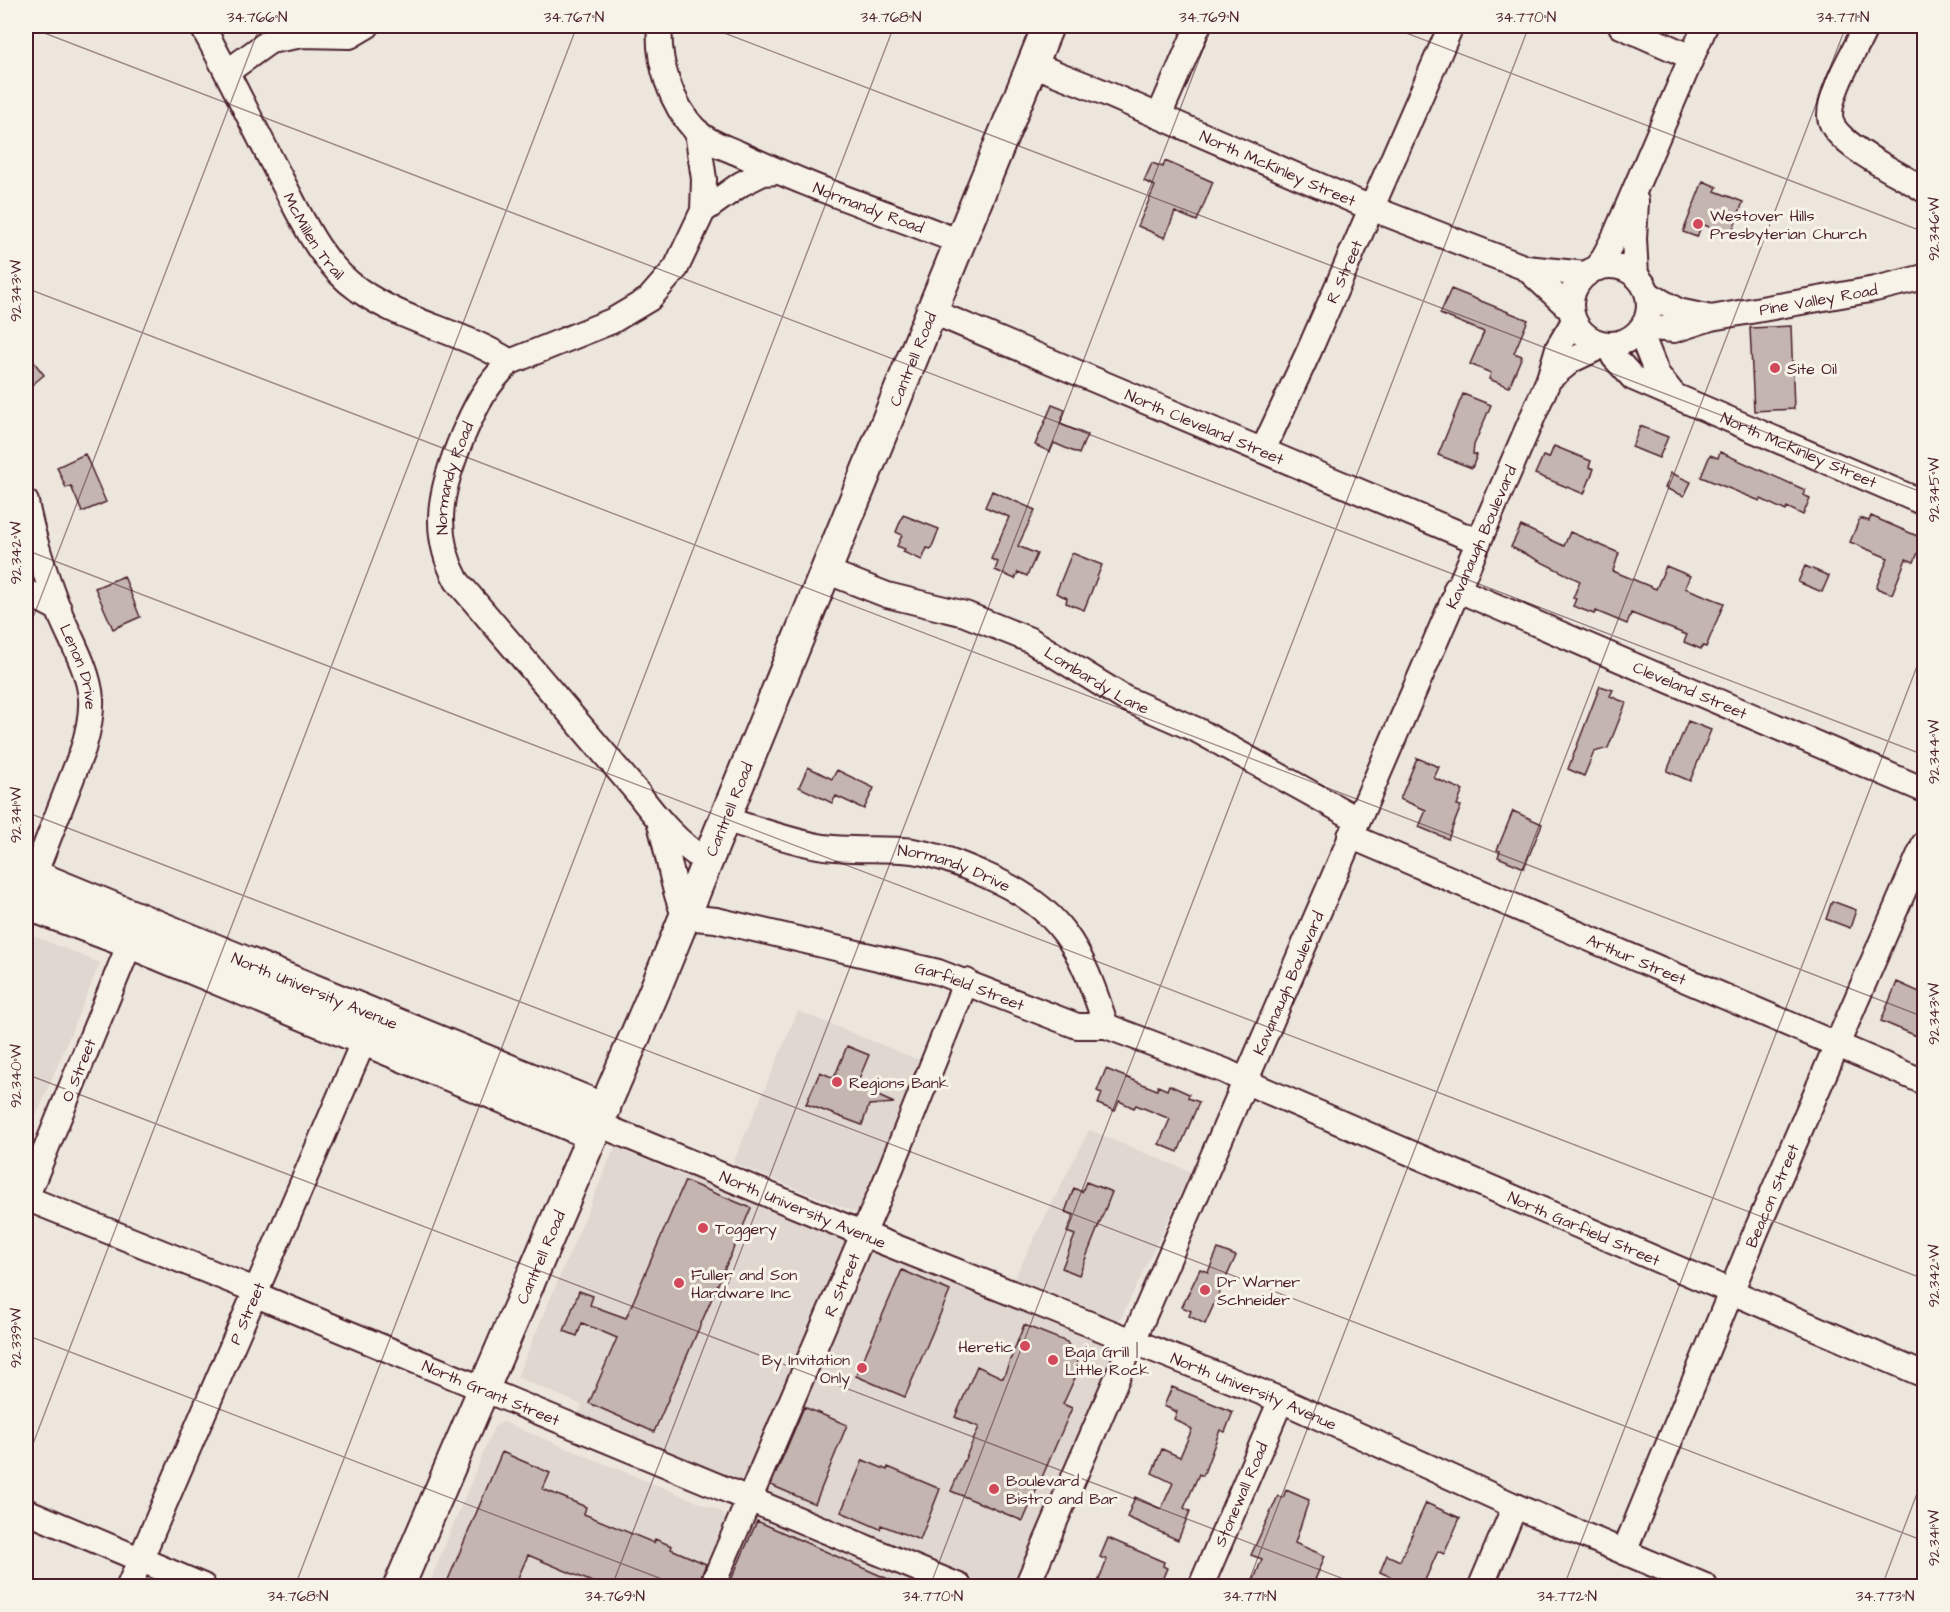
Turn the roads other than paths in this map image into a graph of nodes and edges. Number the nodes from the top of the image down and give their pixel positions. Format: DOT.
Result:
graph roads {
  1 [pos="202,26"];
  2 [pos="367,26"];
  3 [pos="660,26"];
  4 [pos="1048,26"];
  5 [pos="1198,26"];
  6 [pos="1451,26"];
  7 [pos="1621,26"];
  8 [pos="1705,26"];
  9 [pos="1866,26"];
  10 [pos="275,33"];
  11 [pos="1691,57"];
  12 [pos="1032,64"];
  13 [pos="227,72"];
  14 [pos="1159,116"];
  15 [pos="697,131"];
  16 [pos="777,172"];
  17 [pos="1637,186"];
  18 [pos="1924,190"];
  19 [pos="1371,208"];
  20 [pos="703,211"];
  21 [pos="960,242"];
  22 [pos="1526,268"];
  23 [pos="1592,271"];
  24 [pos="1924,277"];
  25 [pos="1642,285"];
  26 [pos="931,311"];
  27 [pos="1572,315"];
  28 [pos="1711,318"];
  29 [pos="1641,329"];
  30 [pos="1606,345"];
  31 [pos="510,362"];
  32 [pos="1549,379"];
  33 [pos="1673,394"];
  34 [pos="1263,450"];
  35 [pos="1924,503"];
  36 [pos="27,524"];
  37 [pos="1478,541"];
  38 [pos="826,571"];
  39 [pos="1456,589"];
  40 [pos="26,592"];
  41 [pos="58,609"];
  42 [pos="1924,790"];
  43 [pos="725,819"];
  44 [pos="660,824"];
  45 [pos="1354,827"];
  46 [pos="1924,844"];
  47 [pos="707,862"];
  48 [pos="29,882"];
  49 [pos="26,904"];
  50 [pos="685,917"];
  51 [pos="130,943"];
  52 [pos="966,981"];
  53 [pos="1106,1026"];
  54 [pos="364,1040"];
  55 [pos="1838,1045"];
  56 [pos="1245,1081"];
  57 [pos="1924,1082"];
  58 [pos="599,1123"];
  59 [pos="26,1198"];
  60 [pos="862,1234"];
  61 [pos="255,1290"];
  62 [pos="1732,1291"];
  63 [pos="1133,1342"];
  64 [pos="1924,1375"];
  65 [pos="484,1389"];
  66 [pos="1281,1400"];
  67 [pos="749,1499"];
  68 [pos="1515,1506"];
  69 [pos="26,1511"];
  70 [pos="1624,1552"];
  71 [pos="141,1559"];
  72 [pos="129,1587"];
  73 [pos="203,1587"];
  74 [pos="399,1587"];
  75 [pos="712,1587"];
  76 [pos="959,1587"];
  77 [pos="1027,1587"];
  78 [pos="1202,1587"];
  79 [pos="1481,1587"];
  80 [pos="1705,1587"];
  1 -- 13 [label="street, McMillen Trail"];
  2 -- 10 [label="street"];
  3 -- 15 [label="street"];
  4 -- 12 [label="main road, Cantrell Road"];
  5 -- 14 [label="street"];
  6 -- 19 [label="street, R Street"];
  7 -- 11 [label="street"];
  8 -- 11 [label="street"];
  9 -- 18 [label="street"];
  10 -- 13 [label="street"];
  11 -- 17 [label="street"];
  12 -- 14 [label="street, North McKinley Street"];
  12 -- 21 [label="main road, Cantrell Road"];
  13 -- 31 [label="street, McMillen Trail"];
  14 -- 19 [label="street, North McKinley Street"];
  15 -- 16 [label="street, Normandy Road"];
  15 -- 20 [label="street, Normandy Road"];
  16 -- 20 [label="street, Normandy Road"];
  16 -- 21 [label="street, Normandy Road"];
  17 -- 23 [label="street"];
  17 -- 25 [label="street"];
  19 -- 22 [label="street, North McKinley Street"];
  19 -- 34 [label="street, R Street"];
  20 -- 31 [label="street, Normandy Road"];
  21 -- 26 [label="main road, Cantrell Road"];
  22 -- 23 [label="street"];
  22 -- 27 [label="street"];
  23 -- 25 [label="street"];
  23 -- 27 [label="street"];
  24 -- 28 [label="street, Pine Valley Road"];
  25 -- 28 [label="street"];
  25 -- 29 [label="street"];
  26 -- 34 [label="street, North Cleveland Street"];
  26 -- 38 [label="main road, Cantrell Road"];
  27 -- 30 [label="street"];
  27 -- 32 [label="street, Kavanaugh Boulevard"];
  28 -- 29 [label="street"];
  29 -- 30 [label="street"];
  29 -- 33 [label="street"];
  30 -- 32 [label="street"];
  30 -- 33 [label="street, North McKinley Street"];
  31 -- 44 [label="street, Normandy Road"];
  32 -- 37 [label="street, Kavanaugh Boulevard"];
  33 -- 35 [label="street, North McKinley Street"];
  34 -- 37 [label="street, North Cleveland Street"];
  36 -- 41 [label="street, Lenon Drive"];
  37 -- 39 [label="street, Kavanaugh Boulevard"];
  38 -- 43 [label="main road, Cantrell Road"];
  38 -- 45 [label="street, Lombardy Lane"];
  39 -- 42 [label="street, Cleveland Street"];
  39 -- 45 [label="street, Kavanaugh Boulevard"];
  40 -- 41 [label="street"];
  41 -- 48 [label="street, Lenon Drive"];
  43 -- 47 [label="main road, Cantrell Road"];
  43 -- 53 [label="street, Normandy Drive"];
  44 -- 47 [label="street, Normandy Road"];
  44 -- 50 [label="street, Normandy Road"];
  45 -- 55 [label="street, Arthur Street"];
  45 -- 56 [label="street, Kavanaugh Boulevard"];
  46 -- 55 [label="street, Beacon Street"];
  47 -- 50 [label="main road, Cantrell Road"];
  48 -- 58 [label="main road, North University Avenue"];
  49 -- 51 [label="main road, North University Avenue"];
  50 -- 52 [label="street, Garfield Street"];
  50 -- 58 [label="main road, Cantrell Road"];
  51 -- 54 [label="main road, North University Avenue"];
  51 -- 59 [label="street, O Street"];
  52 -- 53 [label="street, Garfield Street"];
  52 -- 60 [label="street, R Street"];
  53 -- 56 [label="street, Garfield Street"];
  54 -- 58 [label="main road, North University Avenue"];
  54 -- 61 [label="street, P Street"];
  55 -- 57 [label="street, Arthur Street"];
  55 -- 62 [label="street, Beacon Street"];
  56 -- 62 [label="street, North Garfield Street"];
  56 -- 63 [label="street, Kavanaugh Boulevard"];
  58 -- 60 [label="street, North University Avenue"];
  58 -- 65 [label="main road, Cantrell Road"];
  59 -- 61 [label="street, North Grant Street"];
  60 -- 63 [label="street, North University Avenue"];
  60 -- 67 [label="street, R Street"];
  61 -- 65 [label="street, North Grant Street"];
  61 -- 71 [label="street, P Street"];
  62 -- 64 [label="street, North Garfield Street"];
  62 -- 70 [label="street, Beacon Street"];
  63 -- 66 [label="street, North University Avenue"];
  63 -- 77 [label="street, Kavanaugh Boulevard"];
  65 -- 67 [label="street, North Grant Street"];
  65 -- 74 [label="main road, Cantrell Road"];
  66 -- 68 [label="street, North University Avenue"];
  66 -- 78 [label="street, Stonewall Road"];
  67 -- 75 [label="street, R Street"];
  67 -- 76 [label="street, North Grant Street"];
  68 -- 70 [label="street, North University Avenue"];
  68 -- 79 [label="street"];
  69 -- 71 [label="street"];
  70 -- 80 [label="street, North University Avenue"];
  71 -- 72 [label="street, P Street"];
  71 -- 73 [label="street"];
}
